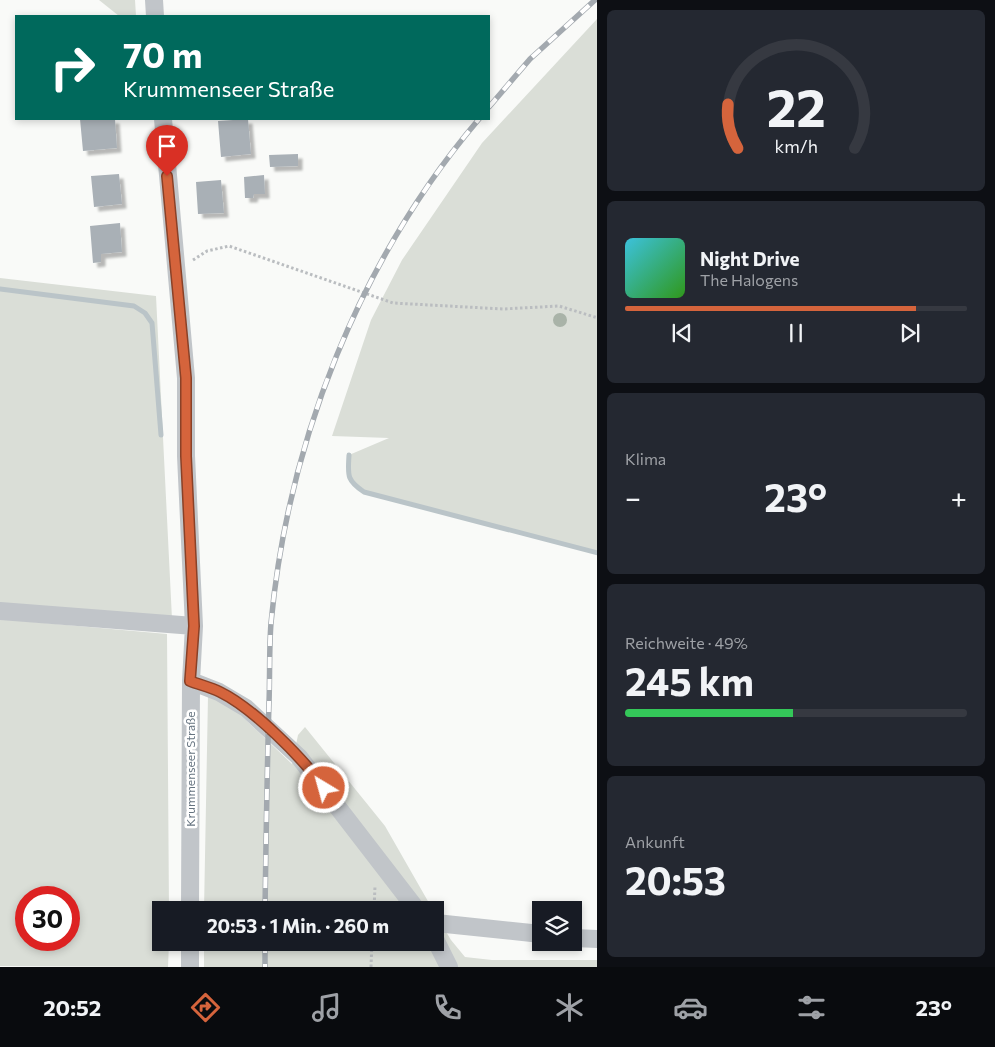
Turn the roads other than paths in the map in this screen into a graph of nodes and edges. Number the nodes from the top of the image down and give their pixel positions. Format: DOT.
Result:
graph roads {
  1 [pos="154,0"];
  2 [pos="156,15"];
  3 [pos="163,120"];
  4 [pos="0,611"];
  5 [pos="194,626"];
  6 [pos="190,681"];
  7 [pos="190,901"];
  8 [pos="410,901"];
  9 [pos="444,924"];
  10 [pos="532,933"];
  11 [pos="582,938"];
  12 [pos="597,939"];
  13 [pos="190,951"];
  14 [pos="441,951"];
  15 [pos="190,967"];
  16 [pos="449,967"];
  1 -- 2 [label="street"];
  3 -- 5 [label="street, Krummenseer Straße"];
  4 -- 5 [label="street"];
  5 -- 6 [label="street, Krummenseer Straße"];
  6 -- 7 [label="street, Krummenseer Straße"];
  6 -- 8 [label="street"];
  9 -- 10 [label="street"];
  11 -- 12 [label="street"];
  13 -- 15 [label="street"];
  14 -- 16 [label="street"];
}
